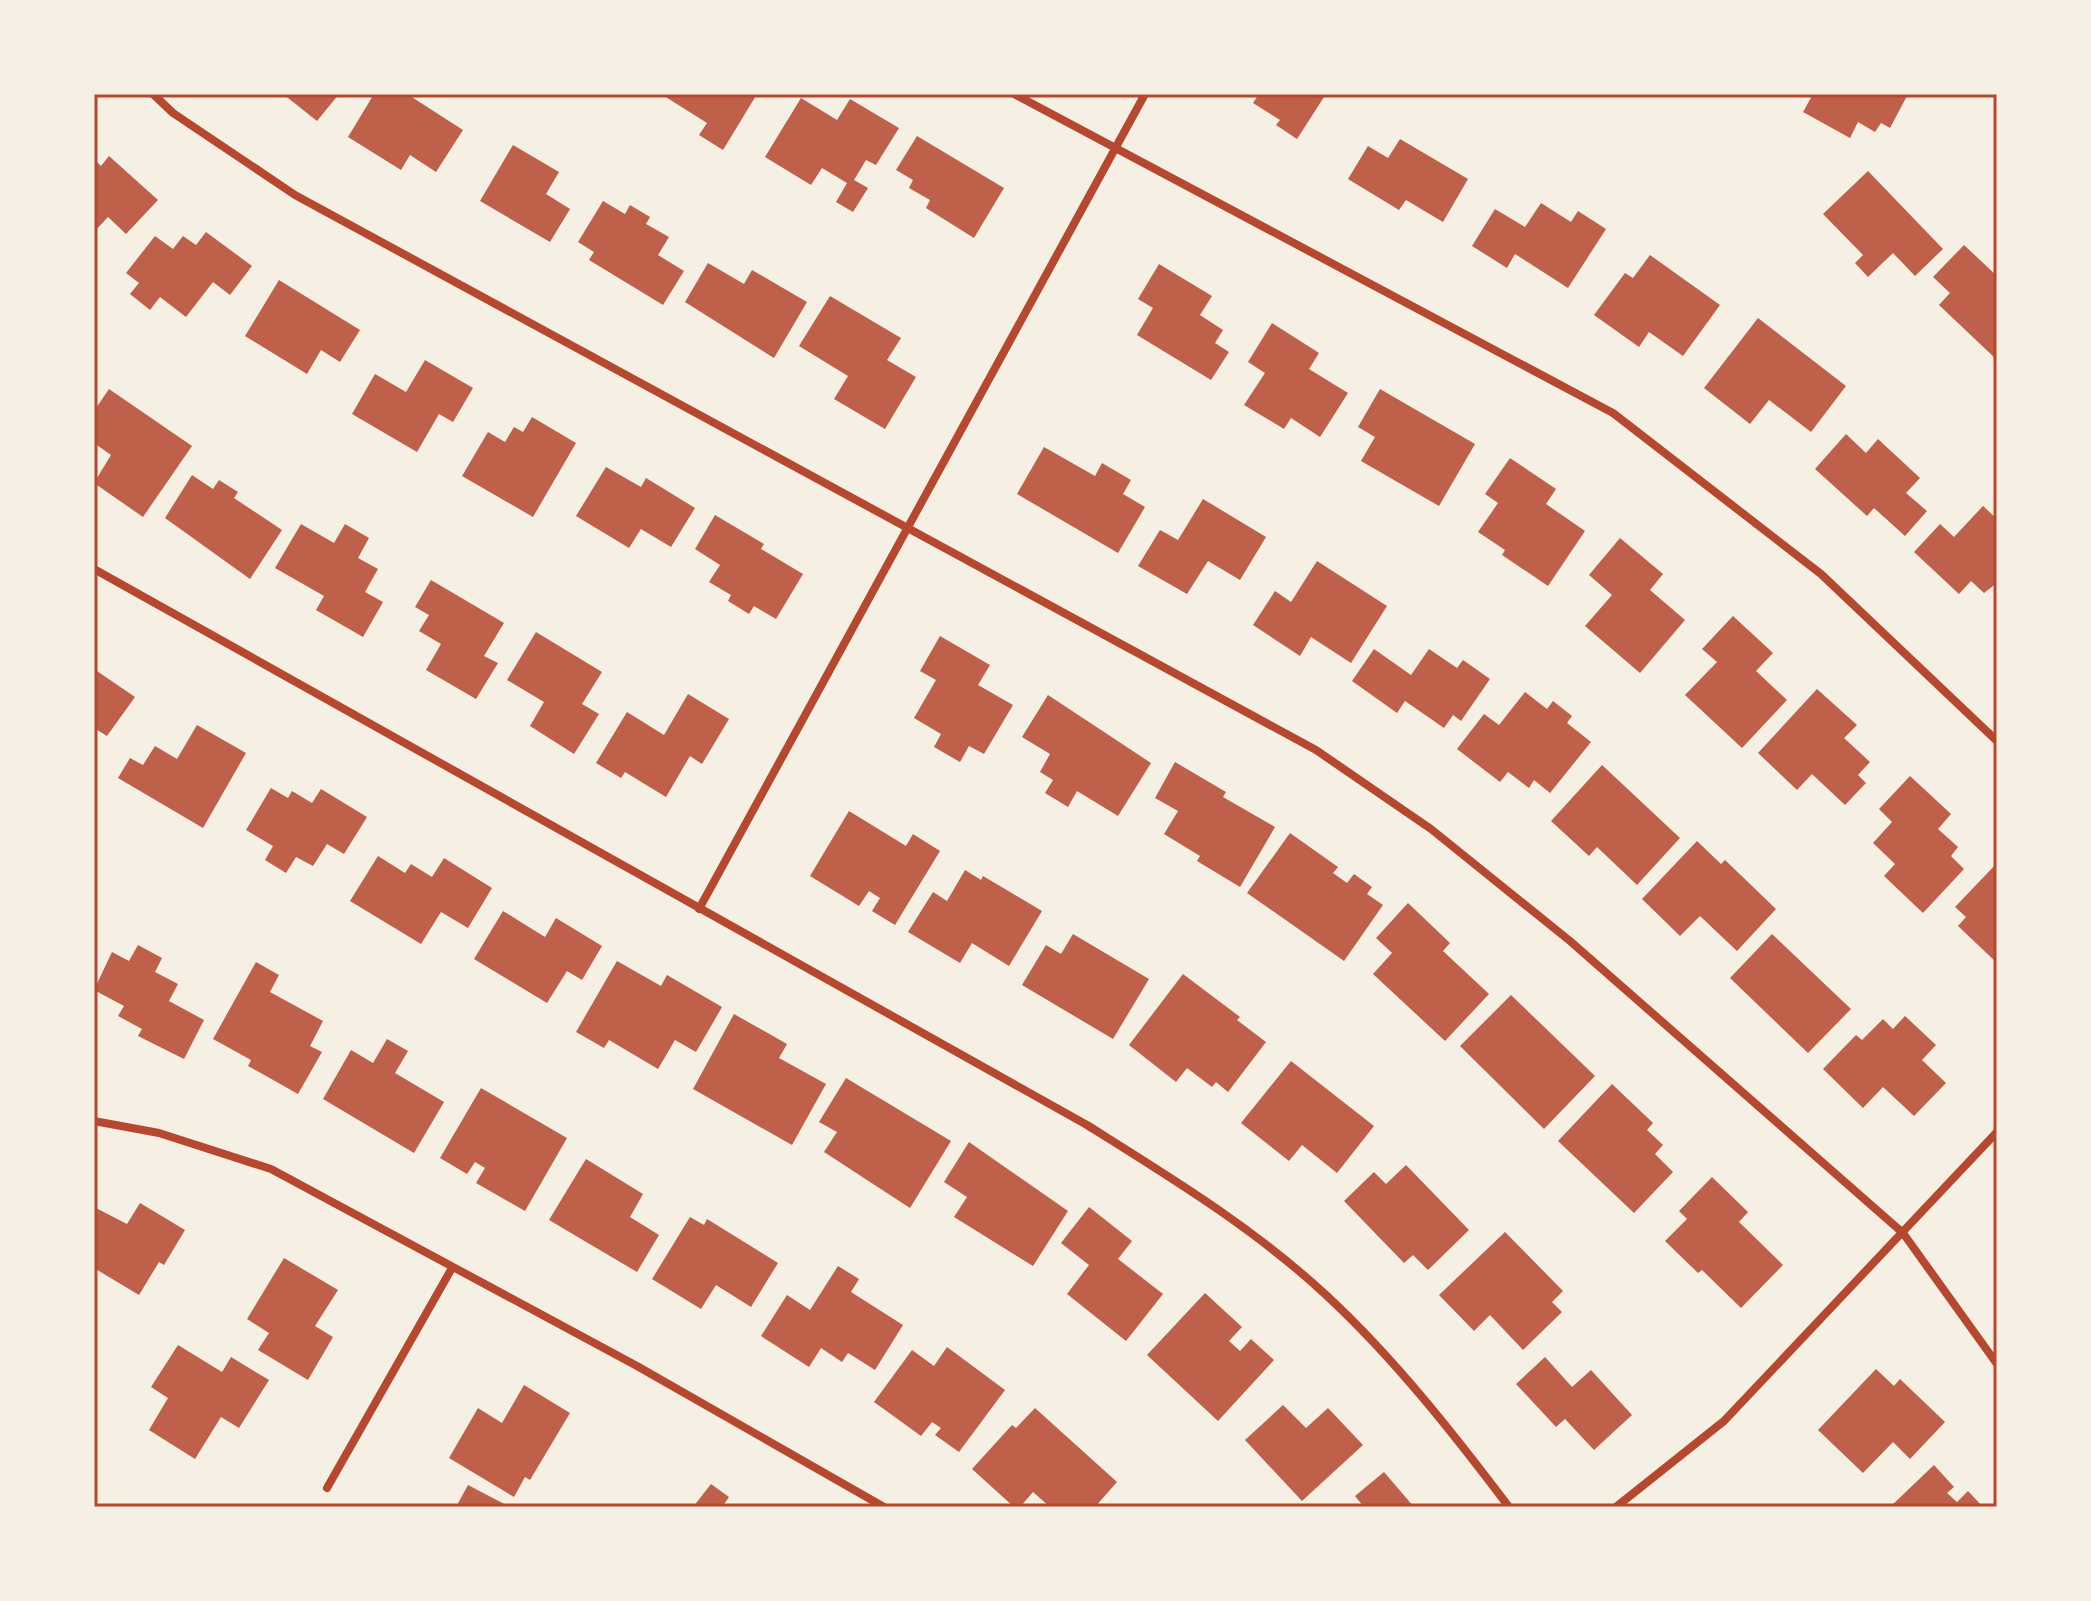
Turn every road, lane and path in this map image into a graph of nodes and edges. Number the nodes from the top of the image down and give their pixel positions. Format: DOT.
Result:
graph roads {
  1 [pos="153,94"];
  2 [pos="1014,94"];
  3 [pos="1145,94"];
  4 [pos="1117,150"];
  5 [pos="907,528"];
  6 [pos="94,569"];
  7 [pos="1997,741"];
  8 [pos="699,909"];
  9 [pos="94,1121"];
  10 [pos="1997,1132"];
  11 [pos="1903,1233"];
  12 [pos="452,1268"];
  13 [pos="1997,1364"];
  14 [pos="327,1488"];
  15 [pos="884,1507"];
  16 [pos="1509,1507"];
  17 [pos="1616,1507"];
  1 -- 5 [label="street"];
  2 -- 4 [label="street"];
  3 -- 4 [label="street"];
  4 -- 5 [label="street"];
  4 -- 7 [label="street"];
  5 -- 8 [label="street"];
  5 -- 11 [label="street"];
  6 -- 8 [label="street"];
  8 -- 16 [label="street"];
  9 -- 12 [label="street"];
  10 -- 11 [label="street"];
  11 -- 13 [label="street"];
  11 -- 17 [label="street"];
  12 -- 14 [label="street"];
  12 -- 15 [label="street"];
}
